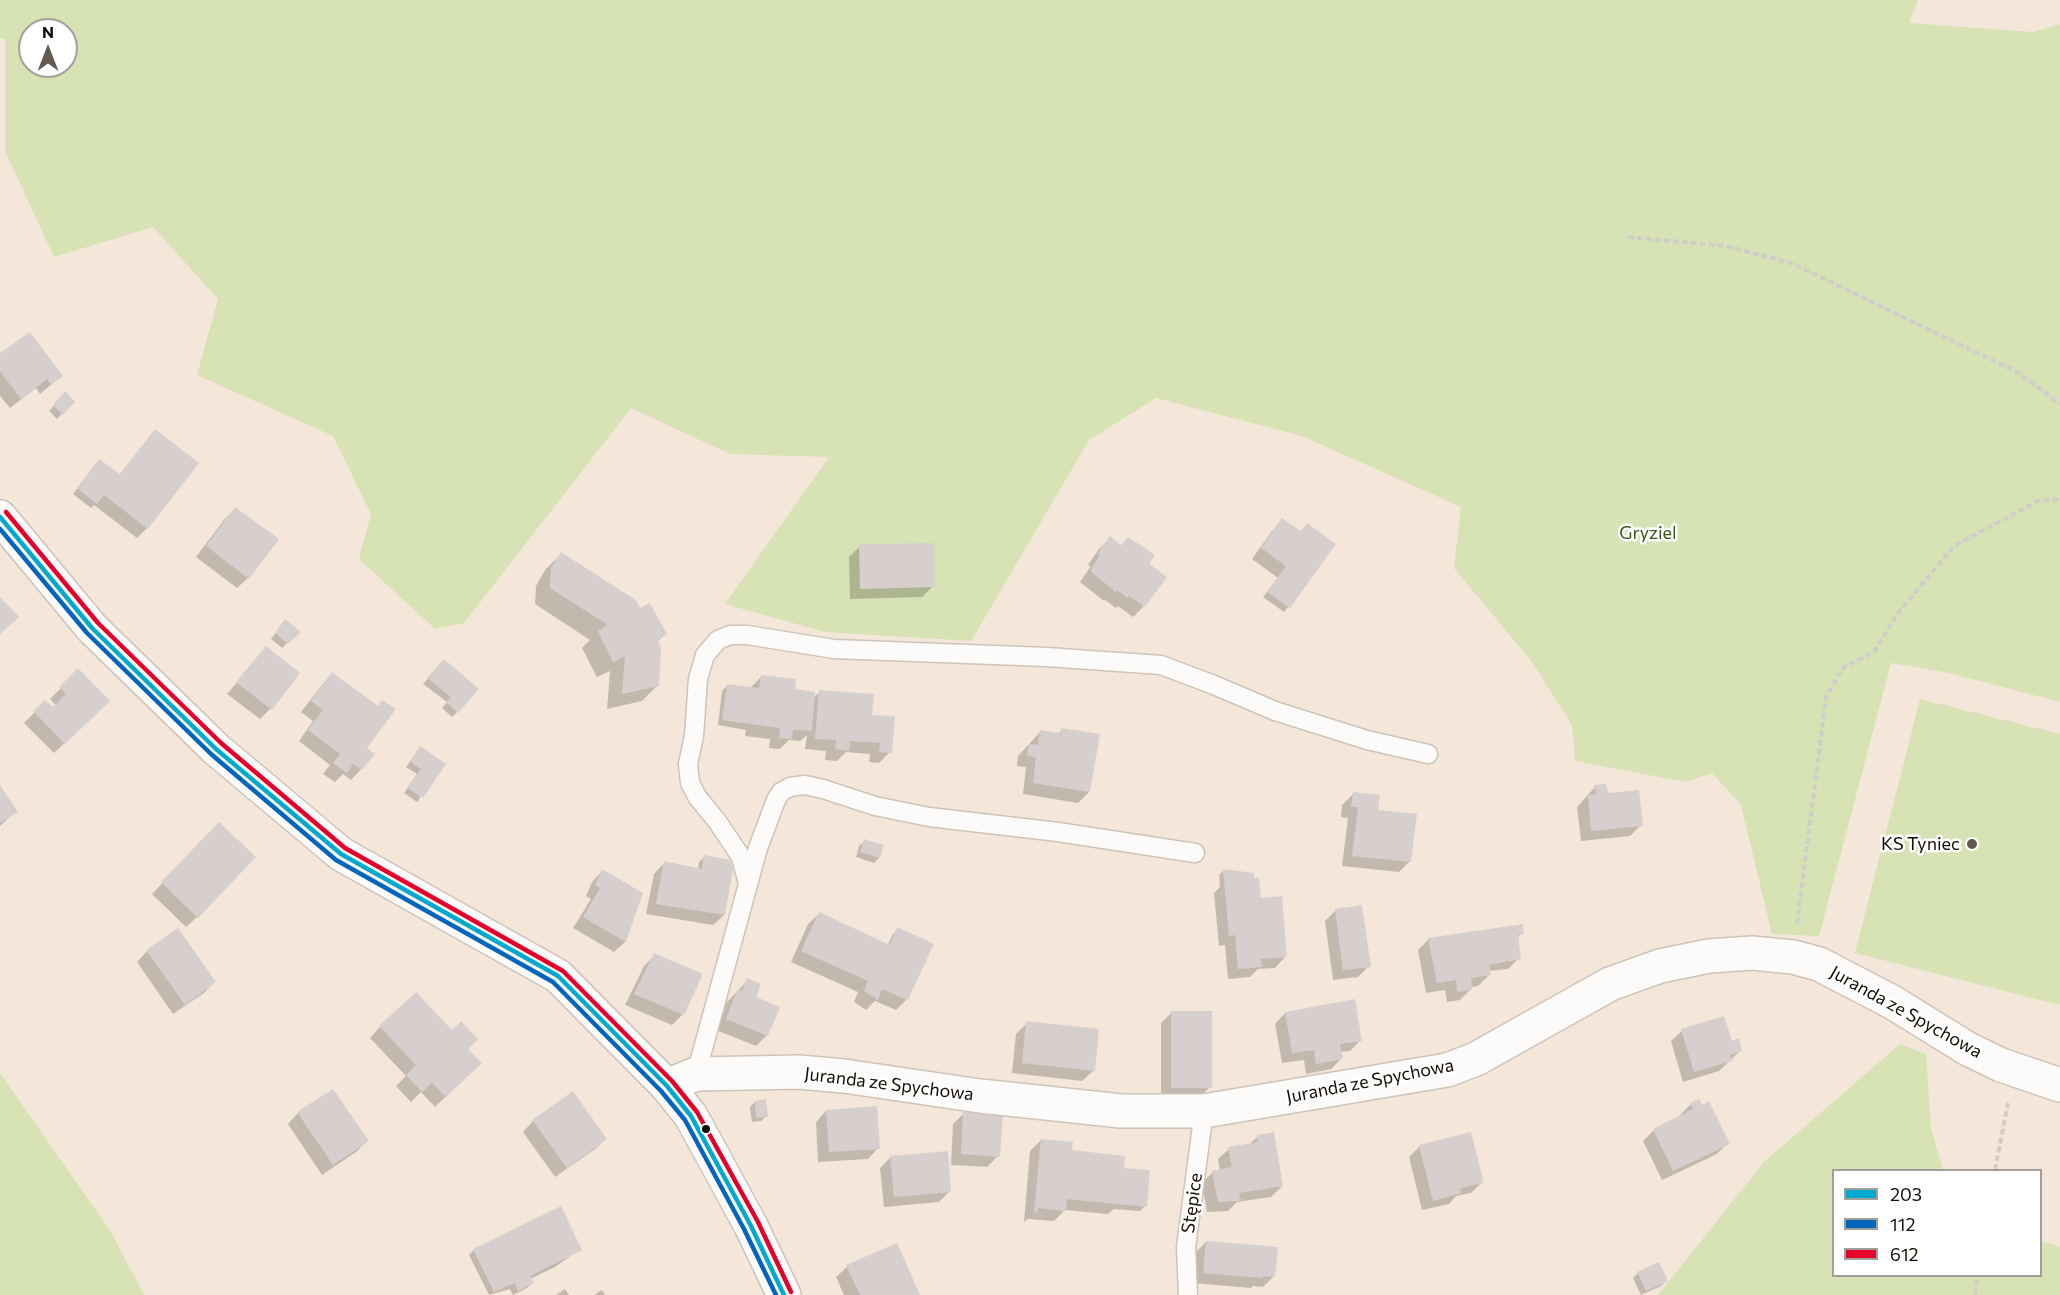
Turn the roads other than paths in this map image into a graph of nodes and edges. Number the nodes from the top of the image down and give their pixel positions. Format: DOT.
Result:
graph roads {
  1 [pos="0,517"];
  2 [pos="1428,754"];
  3 [pos="1195,853"];
  4 [pos="748,884"];
  5 [pos="682,1080"];
  6 [pos="2060,1085"];
  7 [pos="1204,1111"];
  8 [pos="784,1295"];
  9 [pos="1188,1295"];
  1 -- 5 [label="street"];
  2 -- 4 [label="lane"];
  3 -- 4 [label="lane"];
  4 -- 5 [label="lane"];
  5 -- 7 [label="street, Juranda ze Spychowa"];
  5 -- 8 [label="street"];
  6 -- 7 [label="street, Juranda ze Spychowa"];
  7 -- 9 [label="lane, Stępice"];
}
